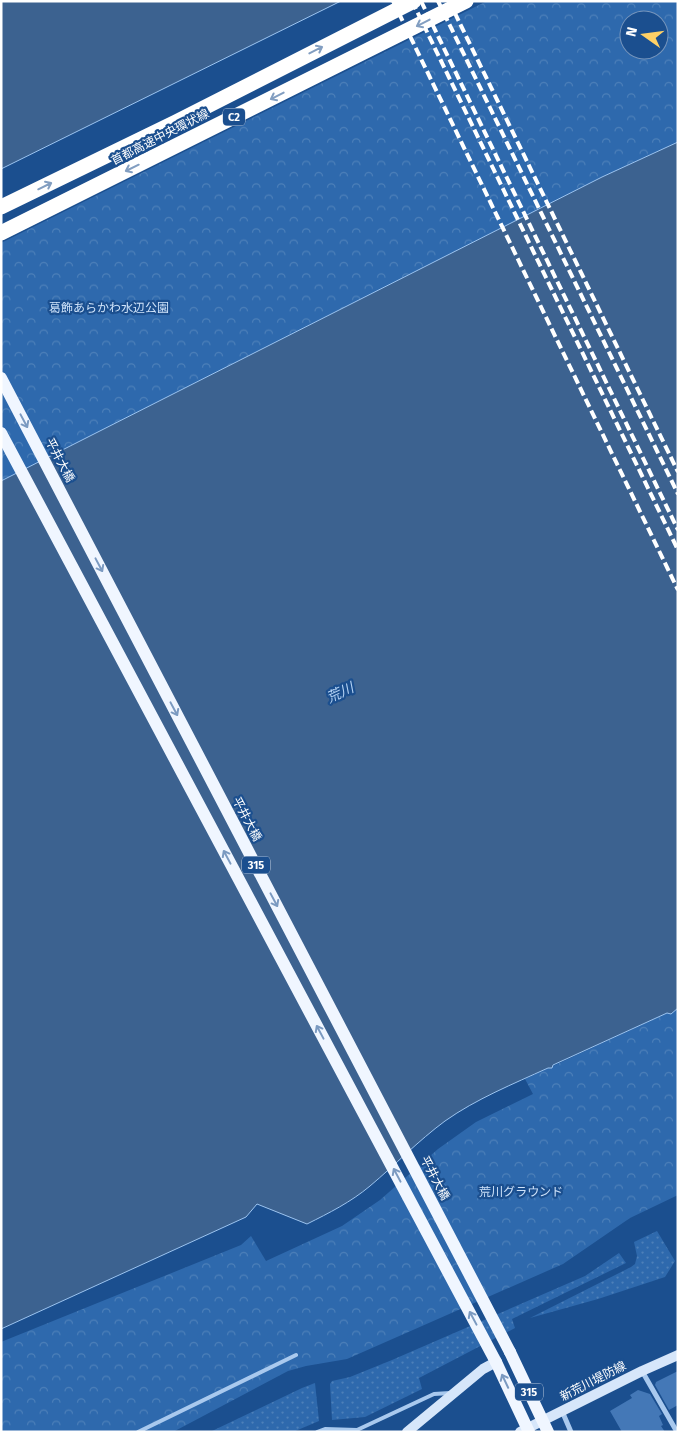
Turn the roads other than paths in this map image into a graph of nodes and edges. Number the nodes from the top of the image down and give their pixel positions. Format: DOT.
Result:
graph roads {
  1 [pos="414,1"];
  2 [pos="466,1"];
  3 [pos="1,207"];
  4 [pos="1,233"];
  5 [pos="1,378"];
  6 [pos="1,433"];
  7 [pos="296,1355"];
  8 [pos="678,1355"];
  9 [pos="496,1362"];
  10 [pos="642,1371"];
  11 [pos="454,1393"];
  12 [pos="562,1411"];
  13 [pos="138,1432"];
  14 [pos="317,1432"];
  15 [pos="407,1432"];
  16 [pos="520,1432"];
  17 [pos="529,1432"];
  18 [pos="548,1432"];
  19 [pos="572,1432"];
  20 [pos="677,1432"];
  3 -- 1 [label="highway, 首都高速中央環状線 / C2, one-way, bridge"];
  2 -- 4 [label="highway, 首都高速中央環状線 / C2, one-way, bridge"];
  5 -- 18 [label="main road, 平井大橋 / 315, one-way, bridge"];
  9 -- 6 [label="main road, 315, one-way"];
  7 -- 13 [label="lane"];
  8 -- 10 [label="main road, 新荒川堤防線"];
  9 -- 11 [label="main road"];
  17 -- 9 [label="main road, 315, one-way, bridge"];
  10 -- 12 [label="main road, 新荒川堤防線"];
  10 -- 20 [label="street"];
  11 -- 14 [label="lane"];
  11 -- 15 [label="main road"];
  12 -- 16 [label="main road, 新荒川堤防線"];
  12 -- 19 [label="street"];
}
